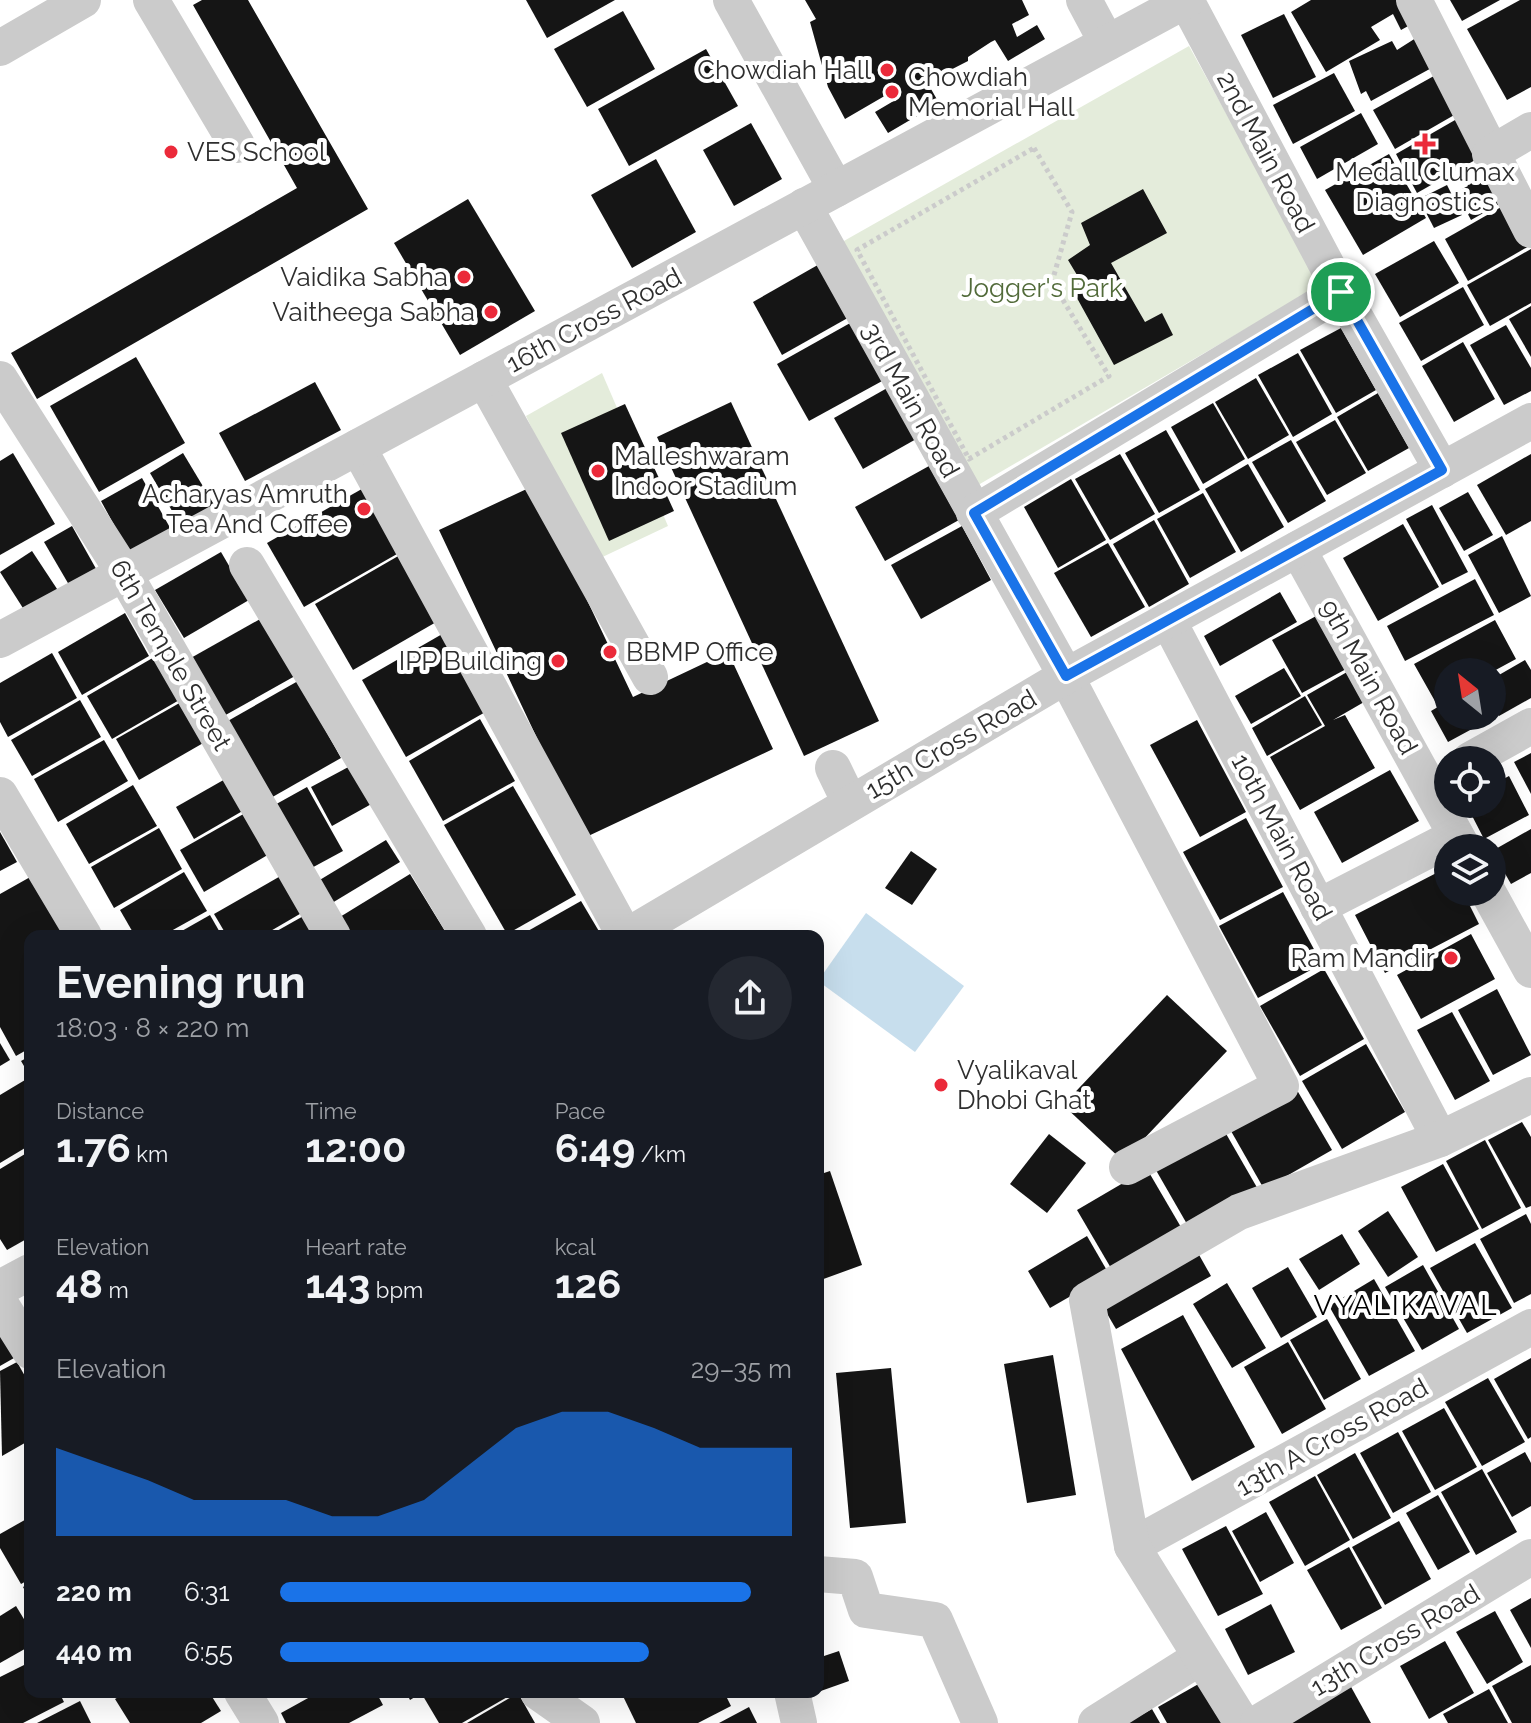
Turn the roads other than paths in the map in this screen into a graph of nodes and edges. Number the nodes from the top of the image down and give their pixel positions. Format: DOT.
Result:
graph roads {
  1 [pos="83,0"];
  2 [pos="151,0"];
  3 [pos="731,0"];
  4 [pos="1084,0"];
  5 [pos="1186,0"];
  6 [pos="1414,0"];
  7 [pos="1107,43"];
  8 [pos="0,48"];
  9 [pos="1531,130"];
  10 [pos="237,145"];
  11 [pos="1490,154"];
  12 [pos="836,189"];
  13 [pos="804,206"];
  14 [pos="1531,230"];
  15 [pos="1341,292"];
  16 [pos="0,379"];
  17 [pos="484,379"];
  18 [pos="1531,421"];
  19 [pos="358,447"];
  20 [pos="1442,470"];
  21 [pos="974,513"];
  22 [pos="1298,549"];
  23 [pos="247,565"];
  24 [pos="124,573"];
  25 [pos="1168,620"];
  26 [pos="0,640"];
  27 [pos="1066,676"];
  28 [pos="650,677"];
  29 [pos="1531,726"];
  30 [pos="1495,746"];
  31 [pos="833,768"];
  32 [pos="1434,771"];
  33 [pos="0,795"];
  34 [pos="850,803"];
  35 [pos="1434,854"];
  36 [pos="1502,906"];
  37 [pos="1318,907"];
  38 [pos="1519,922"];
  39 [pos="80,930"];
  40 [pos="330,930"];
  41 [pos="465,930"];
  42 [pos="623,930"];
  43 [pos="636,930"];
  44 [pos="1531,970"];
  45 [pos="1531,1095"];
  46 [pos="1440,1139"];
  47 [pos="1127,1167"];
  48 [pos="24,1275"];
  49 [pos="0,1288"];
  50 [pos="0,1303"];
  51 [pos="1531,1327"];
  52 [pos="24,1341"];
  53 [pos="1132,1546"];
  54 [pos="1531,1557"];
  55 [pos="824,1574"];
  56 [pos="1199,1658"];
  57 [pos="246,1698"];
  58 [pos="793,1698"];
  59 [pos="261,1723"];
  60 [pos="799,1723"];
  61 [pos="980,1723"];
  62 [pos="1096,1723"];
  63 [pos="1242,1723"];
  64 [pos="1258,1723"];
  1 -- 8 [label="street"];
  2 -- 10 [label="street"];
  3 -- 12 [label="street"];
  4 -- 7 [label="street"];
  5 -- 7 [label="street, 16th Cross Road"];
  5 -- 15 [label="street, 2nd Main Road"];
  6 -- 11 [label="street"];
  7 -- 12 [label="street, 16th Cross Road"];
  9 -- 11 [label="street"];
  11 -- 14 [label="street"];
  12 -- 13 [label="street, 16th Cross Road"];
  13 -- 17 [label="street, 16th Cross Road"];
  13 -- 21 [label="street, 3rd Main Road"];
  15 -- 20 [label="street, 2nd Main Road"];
  15 -- 21 [label="street"];
  16 -- 24 [label="street, 6th Temple Street"];
  17 -- 19 [label="street, 16th Cross Road"];
  17 -- 28 [label="street"];
  18 -- 20 [label="street, 15th Cross Road"];
  19 -- 24 [label="street, 16th Cross Road"];
  19 -- 42 [label="street"];
  20 -- 22 [label="street, 15th Cross Road"];
  21 -- 27 [label="street, 3rd Main Road"];
  22 -- 25 [label="street, 15th Cross Road"];
  22 -- 32 [label="street, 9th Main Road"];
  23 -- 41 [label="street"];
  24 -- 26 [label="street, 16th Cross Road"];
  24 -- 40 [label="street, 6th Temple Street"];
  25 -- 27 [label="street, 15th Cross Road"];
  25 -- 37 [label="street, 10th Main Road"];
  27 -- 34 [label="street, 15th Cross Road"];
  27 -- 47 [label="street, 3rd Main Road"];
  29 -- 30 [label="street"];
  31 -- 34 [label="street"];
  33 -- 39 [label="street"];
  34 -- 43 [label="street, 15th Cross Road"];
  35 -- 37 [label="street"];
  36 -- 38 [label="street"];
  37 -- 46 [label="street, 10th Main Road"];
  38 -- 44 [label="street"];
  45 -- 46 [label="street"];
  46 -- 53 [label="street"];
  48 -- 49 [label="street"];
  50 -- 52 [label="street"];
  51 -- 53 [label="street, 13th A Cross Road"];
  53 -- 56 [label="street"];
  54 -- 64 [label="street, 13th Cross Road"];
  55 -- 61 [label="street"];
  56 -- 62 [label="street"];
  56 -- 63 [label="street"];
  57 -- 59 [label="street"];
  58 -- 60 [label="street"];
}
